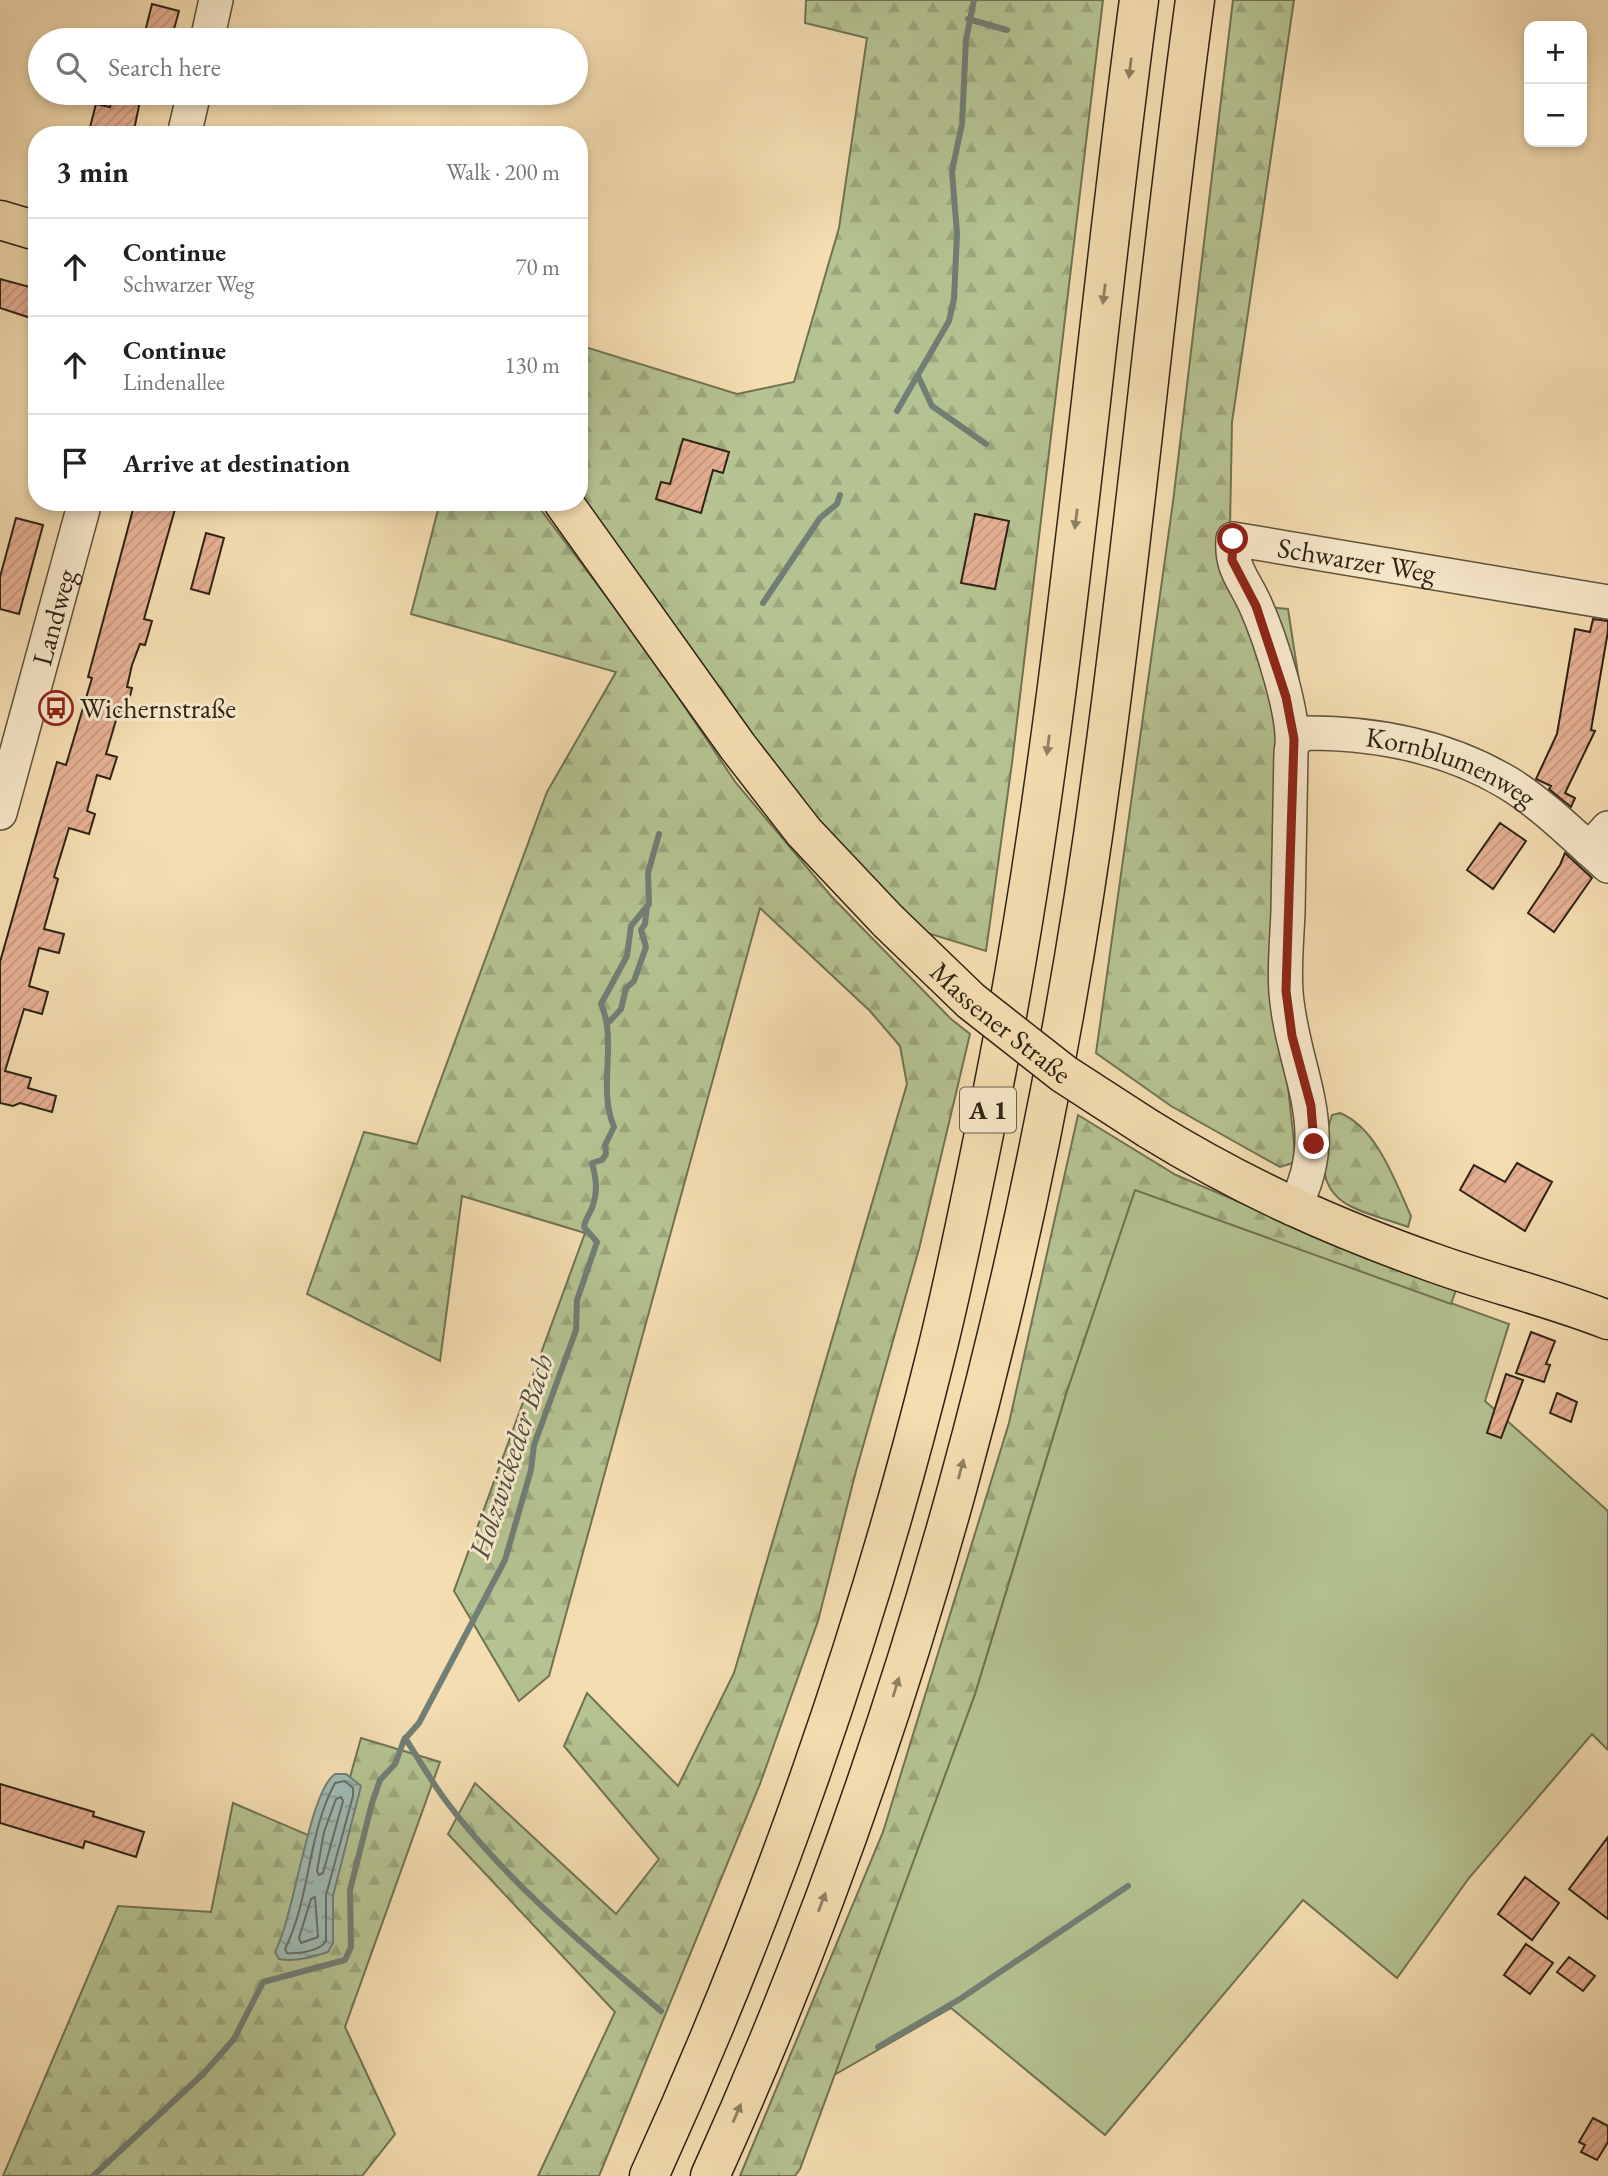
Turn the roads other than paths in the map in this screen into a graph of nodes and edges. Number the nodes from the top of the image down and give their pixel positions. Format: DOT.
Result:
graph roads {
  1 [pos="216,0"];
  2 [pos="1139,0"];
  3 [pos="1195,0"];
  4 [pos="210,28"];
  5 [pos="191,105"];
  6 [pos="186,126"];
  7 [pos="0,220"];
  8 [pos="28,228"];
  9 [pos="83,511"];
  10 [pos="569,511"];
  11 [pos="1608,602"];
  12 [pos="1294,739"];
  13 [pos="0,813"];
  14 [pos="1602,848"];
  15 [pos="1293,1209"];
  16 [pos="1608,1320"];
  17 [pos="649,2176"];
  18 [pos="710,2176"];
  1 -- 4 [label="street"];
  2 -- 17 [label="main road, A 1, one-way"];
  18 -- 3 [label="main road, A 1, one-way"];
  5 -- 6 [label="street"];
  7 -- 8 [label="main road"];
  9 -- 13 [label="street, Landweg"];
  10 -- 15 [label="main road, Massener Straße, bridge"];
  11 -- 12 [label="street, Schwarzer Weg"];
  12 -- 14 [label="street, Kornblumenweg"];
  12 -- 15 [label="street"];
  15 -- 16 [label="main road, Massener Straße"];
}
